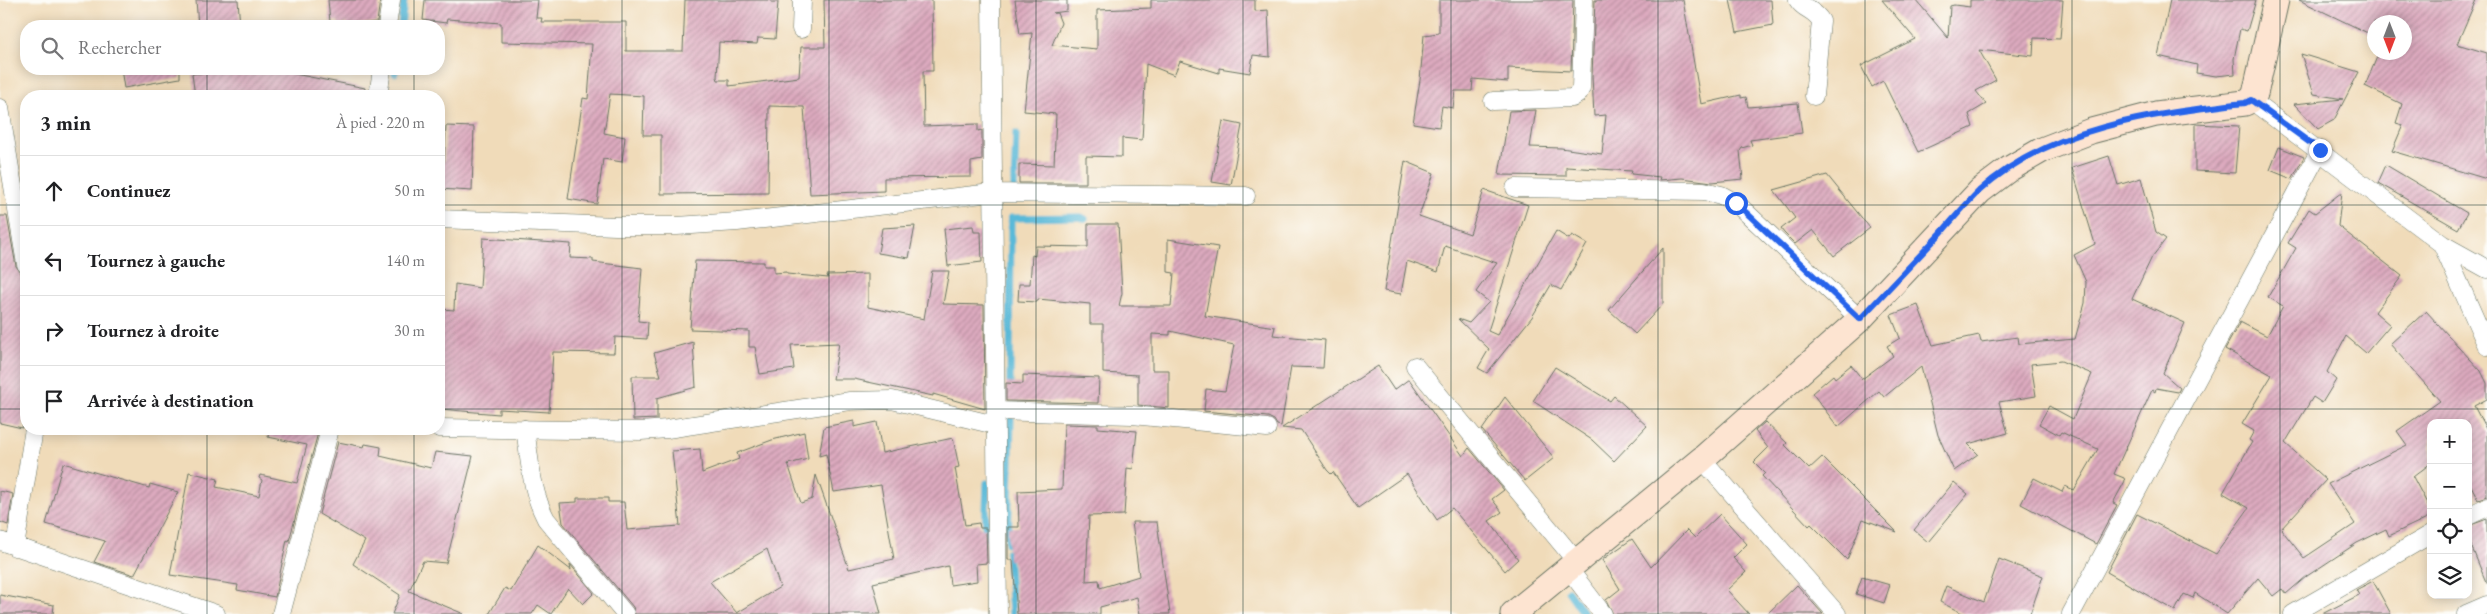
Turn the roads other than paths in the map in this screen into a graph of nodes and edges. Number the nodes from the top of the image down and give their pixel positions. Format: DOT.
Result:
graph roads {
  1 [pos="391,0"];
  2 [pos="802,0"];
  3 [pos="991,0"];
  4 [pos="1584,0"];
  5 [pos="1798,0"];
  6 [pos="2276,0"];
  7 [pos="388,20"];
  8 [pos="801,29"];
  9 [pos="381,75"];
  10 [pos="379,90"];
  11 [pos="1814,96"];
  12 [pos="2251,100"];
  13 [pos="1493,101"];
  14 [pos="0,115"];
  15 [pos="2320,150"];
  16 [pos="1515,188"];
  17 [pos="992,193"];
  18 [pos="1246,196"];
  19 [pos="445,219"];
  20 [pos="20,230"];
  21 [pos="2442,244"];
  22 [pos="2487,269"];
  23 [pos="1860,319"];
  24 [pos="2487,346"];
  25 [pos="1416,366"];
  26 [pos="996,418"];
  27 [pos="445,428"];
  28 [pos="1267,428"];
  29 [pos="525,430"];
  30 [pos="33,435"];
  31 [pos="328,435"];
  32 [pos="1702,459"];
  33 [pos="2487,507"];
  34 [pos="2472,514"];
  35 [pos="2427,536"];
  36 [pos="8,544"];
  37 [pos="1572,565"];
  38 [pos="2487,605"];
  39 [pos="216,614"];
  40 [pos="281,614"];
  41 [pos="625,614"];
  42 [pos="998,614"];
  43 [pos="1513,614"];
  44 [pos="1603,614"];
  45 [pos="1837,614"];
  46 [pos="2071,614"];
  47 [pos="2293,614"];
  48 [pos="2466,614"];
  1 -- 7 [label="street"];
  2 -- 8 [label="street"];
  3 -- 17 [label="street"];
  4 -- 13 [label="street"];
  5 -- 11 [label="street"];
  6 -- 12 [label="street"];
  9 -- 10 [label="street"];
  12 -- 15 [label="street"];
  12 -- 23 [label="street"];
  14 -- 20 [label="street"];
  15 -- 21 [label="street"];
  15 -- 46 [label="street"];
  16 -- 23 [label="street"];
  17 -- 18 [label="street"];
  17 -- 19 [label="street"];
  17 -- 26 [label="street"];
  21 -- 22 [label="street"];
  21 -- 24 [label="street"];
  23 -- 32 [label="street"];
  25 -- 37 [label="street"];
  26 -- 28 [label="street"];
  26 -- 29 [label="street"];
  26 -- 42 [label="street"];
  27 -- 29 [label="street"];
  29 -- 41 [label="street"];
  30 -- 36 [label="street"];
  31 -- 40 [label="street"];
  32 -- 37 [label="street"];
  32 -- 45 [label="street"];
  33 -- 34 [label="street"];
  35 -- 47 [label="street"];
  36 -- 39 [label="street"];
  37 -- 43 [label="street"];
  37 -- 44 [label="street"];
  38 -- 48 [label="street"];
}
